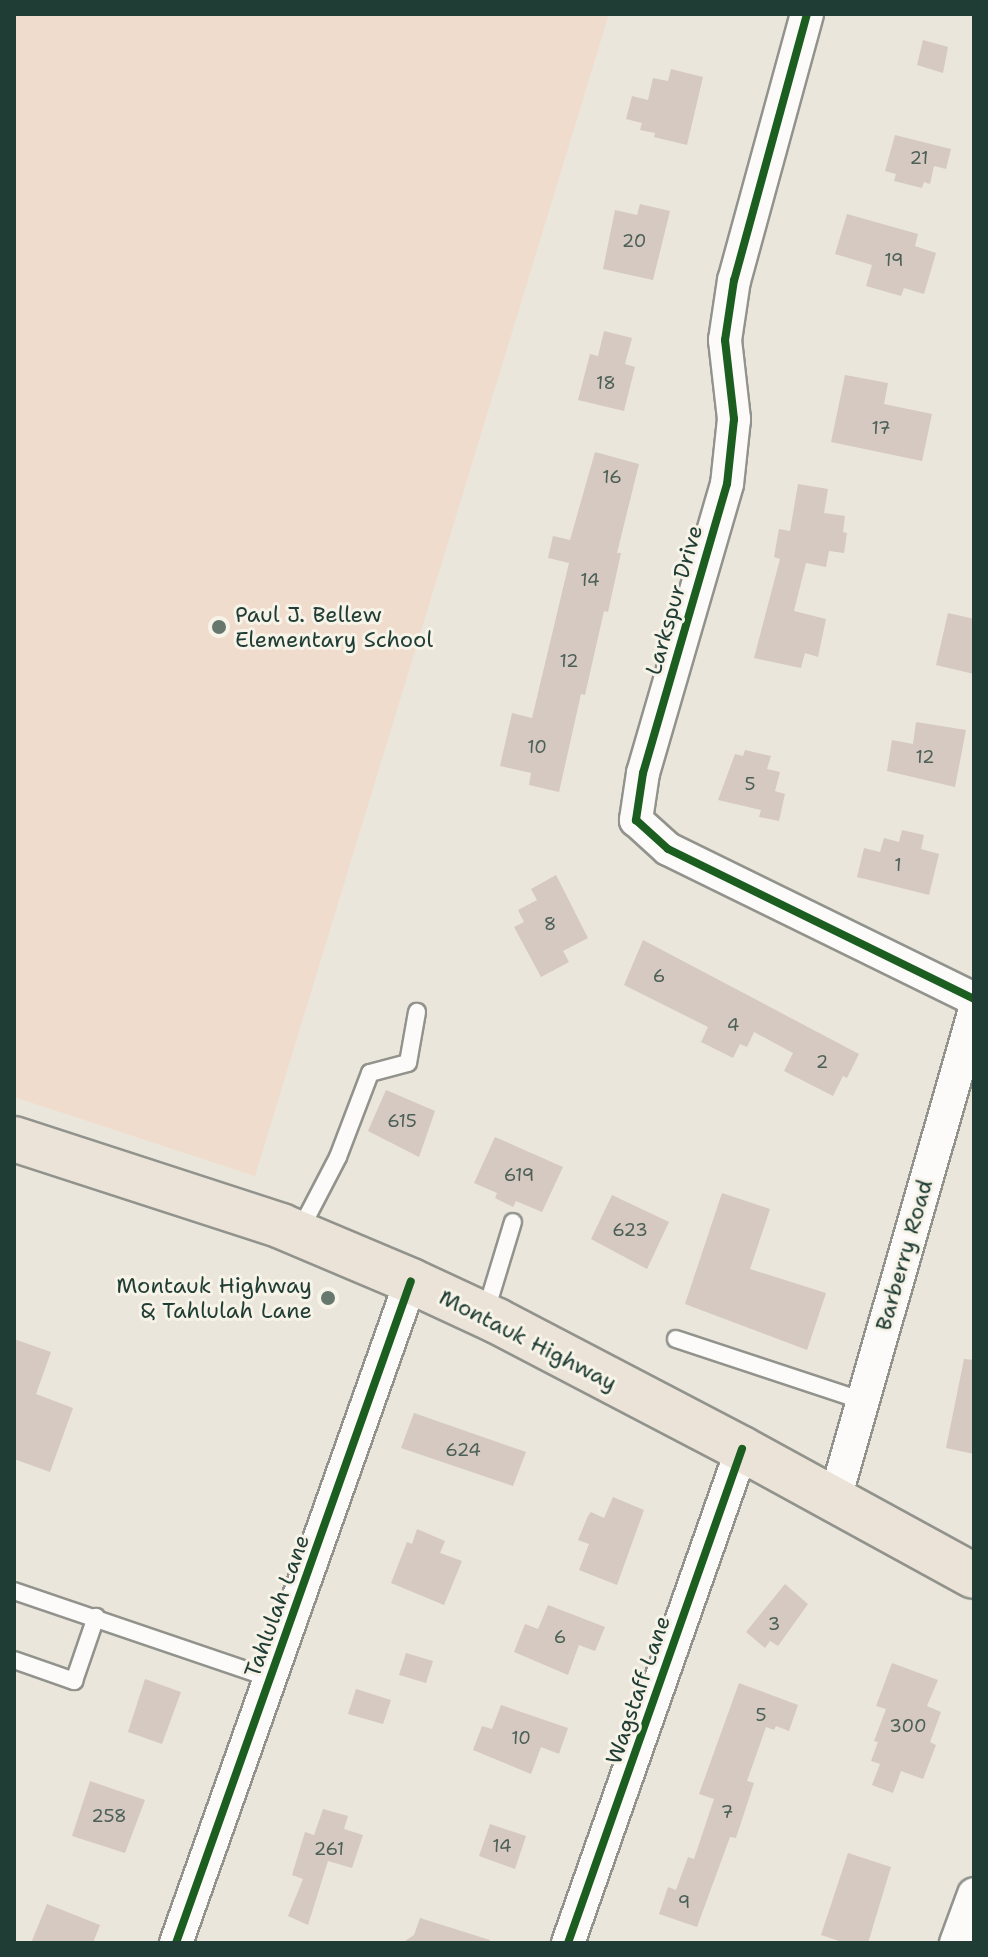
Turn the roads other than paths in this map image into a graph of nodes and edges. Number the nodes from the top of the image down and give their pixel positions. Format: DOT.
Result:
graph roads {
  1 [pos="807,14"];
  2 [pos="974,999"];
  3 [pos="417,1012"];
  4 [pos="974,1013"];
  5 [pos="14,1139"];
  6 [pos="513,1222"];
  7 [pos="299,1233"];
  8 [pos="411,1281"];
  9 [pos="485,1315"];
  10 [pos="676,1339"];
  11 [pos="863,1401"];
  12 [pos="742,1449"];
  13 [pos="835,1498"];
  14 [pos="974,1576"];
  15 [pos="14,1591"];
  16 [pos="96,1617"];
  17 [pos="14,1660"];
  18 [pos="270,1678"];
  19 [pos="974,1894"];
  20 [pos="176,1943"];
  21 [pos="568,1943"];
  22 [pos="956,1943"];
  1 -- 2 [label="street, Larkspur Drive"];
  3 -- 7 [label="lane"];
  4 -- 11 [label="street, Barberry Road"];
  5 -- 7 [label="main road, Montauk Highway"];
  6 -- 9 [label="lane"];
  7 -- 8 [label="main road, Montauk Highway"];
  8 -- 9 [label="main road, Montauk Highway"];
  8 -- 18 [label="street, Tahlulah Lane"];
  9 -- 12 [label="main road, Montauk Highway"];
  10 -- 11 [label="lane"];
  11 -- 13 [label="street, Barberry Road"];
  12 -- 13 [label="main road, Montauk Highway"];
  12 -- 21 [label="street, Wagstaff Lane"];
  13 -- 14 [label="main road, Montauk Highway"];
  15 -- 16 [label="lane"];
  16 -- 17 [label="lane"];
  16 -- 18 [label="lane"];
  18 -- 20 [label="street, Tahlulah Lane"];
  19 -- 22 [label="street"];
}
